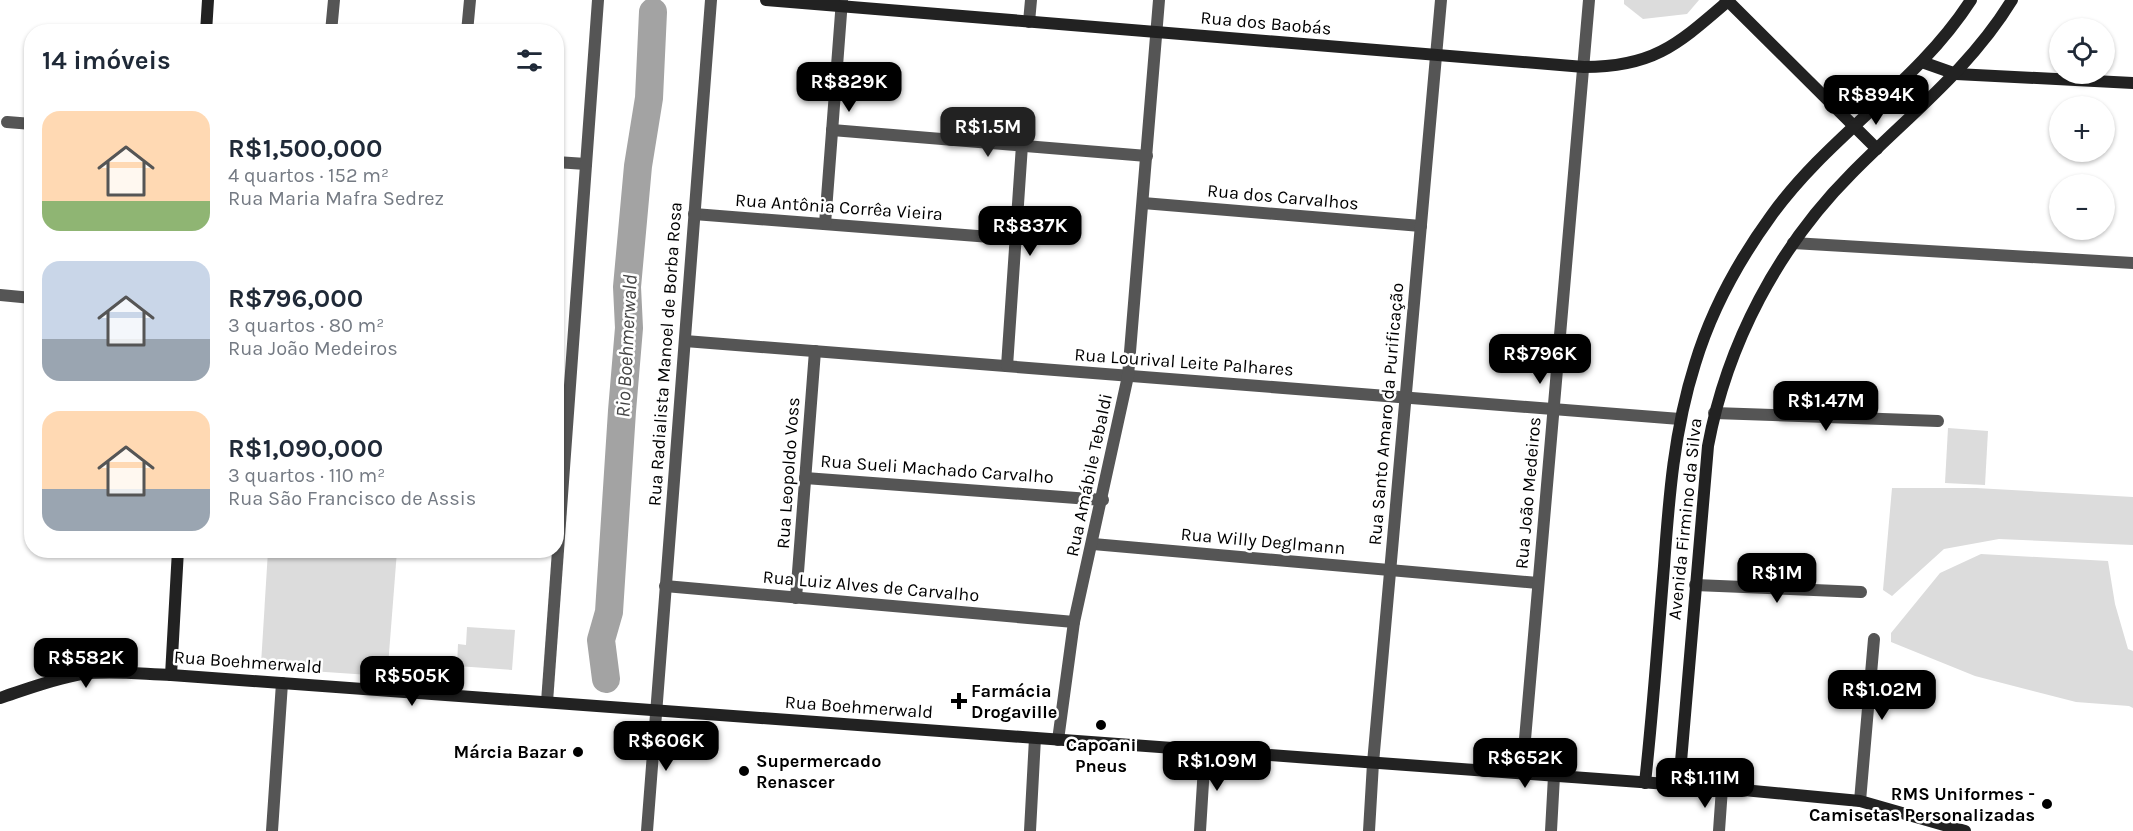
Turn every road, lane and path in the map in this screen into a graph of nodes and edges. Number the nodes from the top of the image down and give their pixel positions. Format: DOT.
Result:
graph roads {
  1 [pos="208,0"];
  2 [pos="334,0"];
  3 [pos="470,0"];
  4 [pos="598,0"];
  5 [pos="711,0"];
  6 [pos="766,0"];
  7 [pos="1031,0"];
  8 [pos="1159,0"];
  9 [pos="1440,0"];
  10 [pos="1589,0"];
  11 [pos="1728,0"];
  12 [pos="1971,0"];
  13 [pos="2012,0"];
  14 [pos="842,3"];
  15 [pos="1029,22"];
  16 [pos="206,24"];
  17 [pos="332,24"];
  18 [pos="468,24"];
  19 [pos="1157,32"];
  20 [pos="1436,55"];
  21 [pos="1922,63"];
  22 [pos="1584,67"];
  23 [pos="1956,74"];
  24 [pos="2133,83"];
  25 [pos="7,122"];
  26 [pos="24,123"];
  27 [pos="1854,125"];
  28 [pos="832,130"];
  29 [pos="1022,145"];
  30 [pos="1877,148"];
  31 [pos="1147,156"];
  32 [pos="564,163"];
  33 [pos="586,164"];
  34 [pos="1143,203"];
  35 [pos="694,213"];
  36 [pos="825,224"];
  37 [pos="1420,226"];
  38 [pos="1016,239"];
  39 [pos="1792,243"];
  40 [pos="2133,263"];
  41 [pos="0,295"];
  42 [pos="24,297"];
  43 [pos="685,341"];
  44 [pos="815,351"];
  45 [pos="1007,366"];
  46 [pos="1128,376"];
  47 [pos="1405,397"];
  48 [pos="1553,409"];
  49 [pos="1714,413"];
  50 [pos="1680,419"];
  51 [pos="1938,421"];
  52 [pos="564,467"];
  53 [pos="806,478"];
  54 [pos="1103,500"];
  55 [pos="1093,544"];
  56 [pos="177,558"];
  57 [pos="557,558"];
  58 [pos="1390,570"];
  59 [pos="1538,583"];
  60 [pos="1695,585"];
  61 [pos="665,586"];
  62 [pos="1861,592"];
  63 [pos="796,598"];
  64 [pos="1074,622"];
  65 [pos="1874,639"];
  66 [pos="171,675"];
  67 [pos="282,683"];
  68 [pos="0,698"];
  69 [pos="547,702"];
  70 [pos="656,710"];
  71 [pos="1035,738"];
  72 [pos="1058,740"];
  73 [pos="1205,750"];
  74 [pos="1373,763"];
  75 [pos="1522,774"];
  76 [pos="1554,776"];
  77 [pos="1645,783"];
  78 [pos="1679,785"];
  79 [pos="1722,789"];
  80 [pos="1860,801"];
  81 [pos="272,831"];
  82 [pos="647,831"];
  83 [pos="1030,831"];
  84 [pos="1200,831"];
  85 [pos="1369,831"];
  86 [pos="1551,831"];
  87 [pos="1719,831"];
  88 [pos="1965,831"];
  1 -- 16 [label="street"];
  2 -- 17 [label="street"];
  3 -- 18 [label="street"];
  4 -- 33 [label="street"];
  5 -- 35 [label="street, Rua Radialista Manoel de Borba Rosa"];
  6 -- 14 [label="street, Rua dos Baobás"];
  7 -- 15 [label="street"];
  8 -- 19 [label="street, Rua Amábile Tebaldi"];
  9 -- 20 [label="street, Rua Santo Amaro da Purificação"];
  10 -- 22 [label="street, Rua João Medeiros"];
  11 -- 22 [label="street, Rua dos Baobás"];
  11 -- 27 [label="street"];
  12 -- 21 [label="street, Avenida Firmino da Silva"];
  13 -- 23 [label="street, Avenida Firmino da Silva"];
  14 -- 15 [label="street, Rua dos Baobás"];
  14 -- 28 [label="street"];
  15 -- 19 [label="street, Rua dos Baobás"];
  19 -- 20 [label="street, Rua dos Baobás"];
  19 -- 31 [label="street, Rua Amábile Tebaldi"];
  20 -- 22 [label="street, Rua dos Baobás"];
  20 -- 37 [label="street, Rua Santo Amaro da Purificação"];
  21 -- 23 [label="street"];
  21 -- 27 [label="street, Avenida Firmino da Silva"];
  22 -- 48 [label="street, Rua João Medeiros"];
  23 -- 24 [label="street"];
  23 -- 30 [label="street, Avenida Firmino da Silva"];
  25 -- 26 [label="street"];
  27 -- 30 [label="street"];
  27 -- 50 [label="street, Avenida Firmino da Silva"];
  28 -- 29 [label="street"];
  28 -- 36 [label="street"];
  29 -- 31 [label="street"];
  29 -- 38 [label="street"];
  30 -- 39 [label="street, Avenida Firmino da Silva"];
  31 -- 34 [label="street, Rua Amábile Tebaldi"];
  32 -- 33 [label="street"];
  33 -- 52 [label="street"];
  34 -- 37 [label="street, Rua dos Carvalhos"];
  34 -- 46 [label="street, Rua Amábile Tebaldi"];
  35 -- 36 [label="street, Rua Antônia Corrêa Vieira"];
  35 -- 43 [label="street, Rua Radialista Manoel de Borba Rosa"];
  36 -- 38 [label="street, Rua Antônia Corrêa Vieira"];
  37 -- 47 [label="street, Rua Santo Amaro da Purificação"];
  38 -- 45 [label="street"];
  39 -- 40 [label="street"];
  39 -- 49 [label="street, Avenida Firmino da Silva"];
  41 -- 42 [label="street"];
  43 -- 44 [label="street, Rua Lourival Leite Palhares"];
  43 -- 61 [label="street, Rua Radialista Manoel de Borba Rosa"];
  44 -- 45 [label="street, Rua Lourival Leite Palhares"];
  44 -- 53 [label="street, Rua Leopoldo Voss"];
  45 -- 46 [label="street, Rua Lourival Leite Palhares"];
  46 -- 47 [label="street, Rua Lourival Leite Palhares"];
  46 -- 54 [label="street, Rua Amábile Tebaldi"];
  47 -- 48 [label="street, Rua Lourival Leite Palhares"];
  47 -- 58 [label="street, Rua Santo Amaro da Purificação"];
  48 -- 50 [label="street, Rua Lourival Leite Palhares"];
  48 -- 59 [label="street, Rua João Medeiros"];
  49 -- 51 [label="street"];
  49 -- 60 [label="street, Avenida Firmino da Silva"];
  50 -- 77 [label="street, Avenida Firmino da Silva"];
  53 -- 54 [label="street, Rua Sueli Machado Carvalho"];
  53 -- 63 [label="street, Rua Leopoldo Voss"];
  54 -- 55 [label="street, Rua Amábile Tebaldi"];
  55 -- 58 [label="street, Rua Willy Deglmann"];
  55 -- 64 [label="street, Rua Amábile Tebaldi"];
  56 -- 66 [label="street"];
  57 -- 69 [label="street"];
  58 -- 59 [label="street, Rua Willy Deglmann"];
  58 -- 74 [label="street, Rua Santo Amaro da Purificação"];
  59 -- 75 [label="street, Rua João Medeiros"];
  60 -- 62 [label="street"];
  60 -- 78 [label="street, Avenida Firmino da Silva"];
  61 -- 63 [label="street, Rua Luiz Alves de Carvalho"];
  61 -- 70 [label="street, Rua Radialista Manoel de Borba Rosa"];
  63 -- 64 [label="street, Rua Luiz Alves de Carvalho"];
  64 -- 72 [label="street, Rua Amábile Tebaldi"];
  65 -- 80 [label="street"];
  66 -- 67 [label="street, Rua Boehmerwald"];
  66 -- 68 [label="street, Rua Boehmerwald"];
  67 -- 69 [label="street, Rua Boehmerwald"];
  67 -- 81 [label="street"];
  69 -- 70 [label="street, Rua Boehmerwald"];
  70 -- 71 [label="street, Rua Boehmerwald"];
  70 -- 82 [label="street, Rua Radialista Manoel de Borba Rosa"];
  71 -- 72 [label="street, Rua Boehmerwald"];
  71 -- 83 [label="street"];
  72 -- 73 [label="street, Rua Boehmerwald"];
  73 -- 74 [label="street, Rua Boehmerwald"];
  73 -- 84 [label="street"];
  74 -- 75 [label="street, Rua Boehmerwald"];
  74 -- 85 [label="street, Rua Santo Amaro da Purificação"];
  75 -- 76 [label="street, Rua Boehmerwald"];
  76 -- 77 [label="street, Rua Boehmerwald"];
  76 -- 86 [label="street"];
  77 -- 78 [label="street, Rua Boehmerwald"];
  78 -- 79 [label="street, Rua Boehmerwald"];
  79 -- 80 [label="street, Rua Boehmerwald"];
  79 -- 87 [label="street"];
  80 -- 88 [label="street, Rua Boehmerwald"];
}
